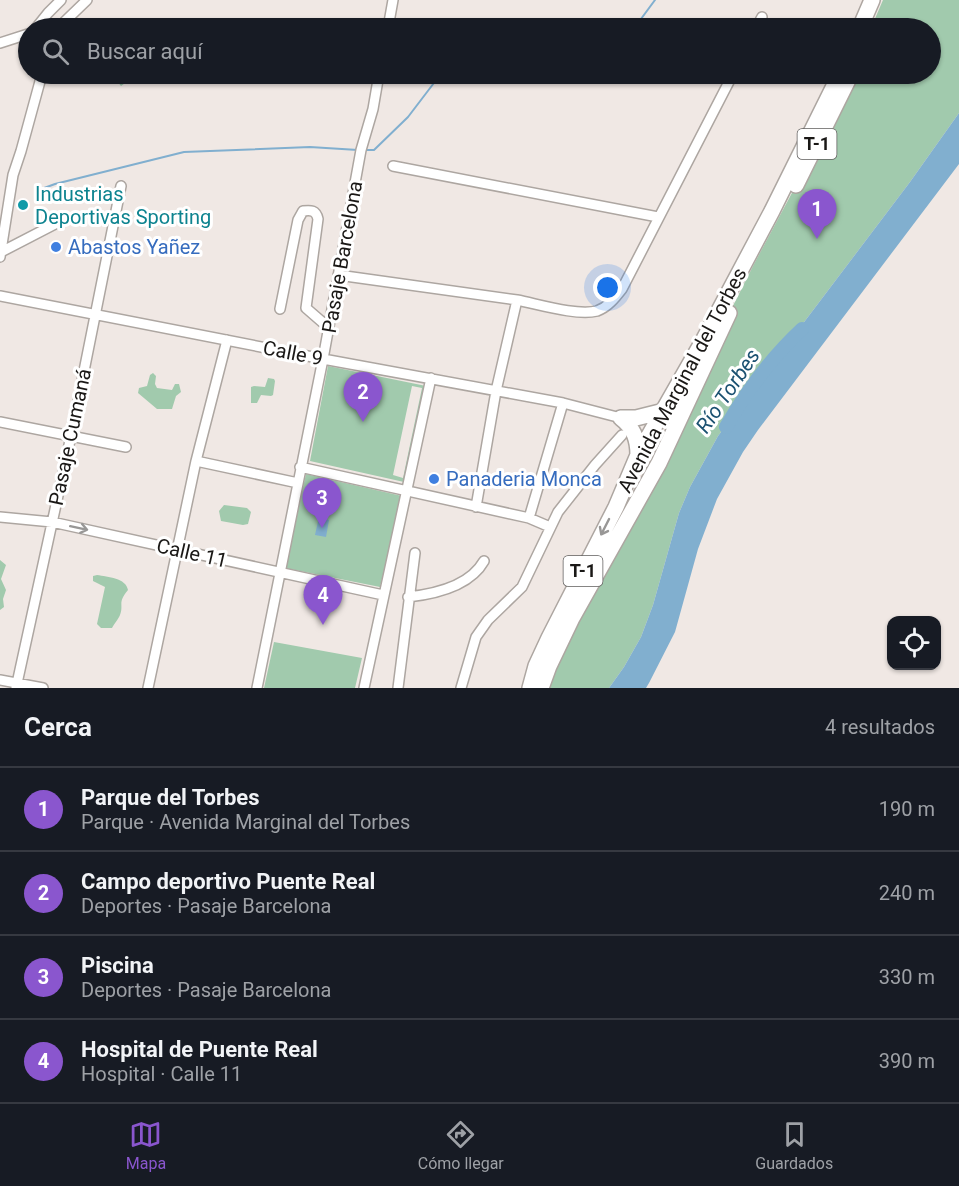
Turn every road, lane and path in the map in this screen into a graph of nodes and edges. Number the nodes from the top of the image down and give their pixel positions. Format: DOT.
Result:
graph roads {
  1 [pos="61,0"];
  2 [pos="87,0"];
  3 [pos="393,0"];
  4 [pos="872,0"];
  5 [pos="883,0"];
  6 [pos="44,18"];
  7 [pos="68,18"];
  8 [pos="390,18"];
  9 [pos="864,18"];
  10 [pos="875,18"];
  11 [pos="18,37"];
  12 [pos="0,43"];
  13 [pos="39,84"];
  14 [pos="377,84"];
  15 [pos="728,84"];
  16 [pos="835,84"];
  17 [pos="846,84"];
  18 [pos="393,166"];
  19 [pos="121,186"];
  20 [pos="2,217"];
  21 [pos="658,217"];
  22 [pos="59,222"];
  23 [pos="1,255"];
  24 [pos="339,275"];
  25 [pos="0,296"];
  26 [pos="517,300"];
  27 [pos="280,309"];
  28 [pos="95,314"];
  29 [pos="328,328"];
  30 [pos="227,340"];
  31 [pos="323,359"];
  32 [pos="431,378"];
  33 [pos="496,391"];
  34 [pos="563,404"];
  35 [pos="663,410"];
  36 [pos="621,418"];
  37 [pos="678,421"];
  38 [pos="0,423"];
  39 [pos="622,435"];
  40 [pos="71,436"];
  41 [pos="126,447"];
  42 [pos="638,455"];
  43 [pos="196,461"];
  44 [pos="659,463"];
  45 [pos="300,467"];
  46 [pos="298,483"];
  47 [pos="407,492"];
  48 [pos="476,507"];
  49 [pos="0,517"];
  50 [pos="529,518"];
  51 [pos="52,522"];
  52 [pos="549,527"];
  53 [pos="178,550"];
  54 [pos="415,553"];
  55 [pos="484,561"];
  56 [pos="279,573"];
  57 [pos="383,595"];
  58 [pos="408,597"];
  59 [pos="0,680"];
  60 [pos="17,686"];
  61 [pos="43,688"];
  62 [pos="148,688"];
  63 [pos="257,688"];
  64 [pos="364,688"];
  65 [pos="398,688"];
  66 [pos="461,688"];
  67 [pos="530,688"];
  68 [pos="541,688"];
  1 -- 6 [label="street"];
  2 -- 7 [label="street"];
  3 -- 8 [label="street"];
  4 -- 9 [label="highway"];
  5 -- 10 [label="highway"];
  11 -- 12 [label="street"];
  13 -- 20 [label="street"];
  14 -- 24 [label="street, Pasaje Barcelona"];
  15 -- 21 [label="street"];
  16 -- 35 [label="highway, Avenida Marginal del Torbes / T-1"];
  17 -- 37 [label="highway, Avenida Marginal del Torbes / T-1"];
  18 -- 21 [label="street"];
  19 -- 28 [label="street, Pasaje Cumaná"];
  20 -- 23 [label="street"];
  21 -- 26 [label="street"];
  22 -- 23 [label="street"];
  24 -- 26 [label="street"];
  24 -- 29 [label="street, Pasaje Barcelona"];
  25 -- 28 [label="street, Calle 9"];
  26 -- 33 [label="street"];
  27 -- 29 [label="street"];
  28 -- 30 [label="street, Calle 9"];
  28 -- 40 [label="street, Pasaje Cumaná"];
  29 -- 31 [label="street, Pasaje Barcelona"];
  30 -- 31 [label="street, Calle 9"];
  30 -- 43 [label="street"];
  31 -- 32 [label="street, Calle 9"];
  31 -- 45 [label="street, Pasaje Barcelona"];
  32 -- 33 [label="street, Calle 9"];
  32 -- 47 [label="street"];
  33 -- 34 [label="street, Calle 9"];
  33 -- 48 [label="street"];
  34 -- 36 [label="street, Calle 9"];
  34 -- 50 [label="street"];
  35 -- 36 [label="highway"];
  35 -- 37 [label="highway"];
  35 -- 42 [label="highway, Avenida Marginal del Torbes / T-1"];
  36 -- 42 [label="highway"];
  37 -- 44 [label="highway, Avenida Marginal del Torbes / T-1"];
  38 -- 40 [label="street"];
  39 -- 52 [label="street"];
  40 -- 41 [label="street"];
  40 -- 51 [label="street, Pasaje Cumaná"];
  42 -- 44 [label="highway"];
  42 -- 67 [label="highway, Avenida Marginal del Torbes / T-1, one-way"];
  43 -- 46 [label="street"];
  43 -- 53 [label="street"];
  44 -- 68 [label="highway, Avenida Marginal del Torbes / T-1"];
  45 -- 46 [label="street, Pasaje Barcelona"];
  45 -- 47 [label="street"];
  46 -- 56 [label="street, Pasaje Barcelona"];
  47 -- 48 [label="street"];
  47 -- 57 [label="street"];
  48 -- 50 [label="street"];
  49 -- 51 [label="street, Calle 11"];
  50 -- 52 [label="street"];
  51 -- 53 [label="street, Calle 11, one-way"];
  51 -- 60 [label="street, Pasaje Cumaná"];
  52 -- 66 [label="street"];
  53 -- 56 [label="street, Calle 11"];
  53 -- 62 [label="street"];
  54 -- 58 [label="street"];
  55 -- 58 [label="street"];
  56 -- 57 [label="street, Calle 11"];
  56 -- 63 [label="street, Pasaje Barcelona"];
  57 -- 64 [label="street"];
  58 -- 65 [label="street"];
  59 -- 60 [label="street"];
  60 -- 61 [label="street"];
}
